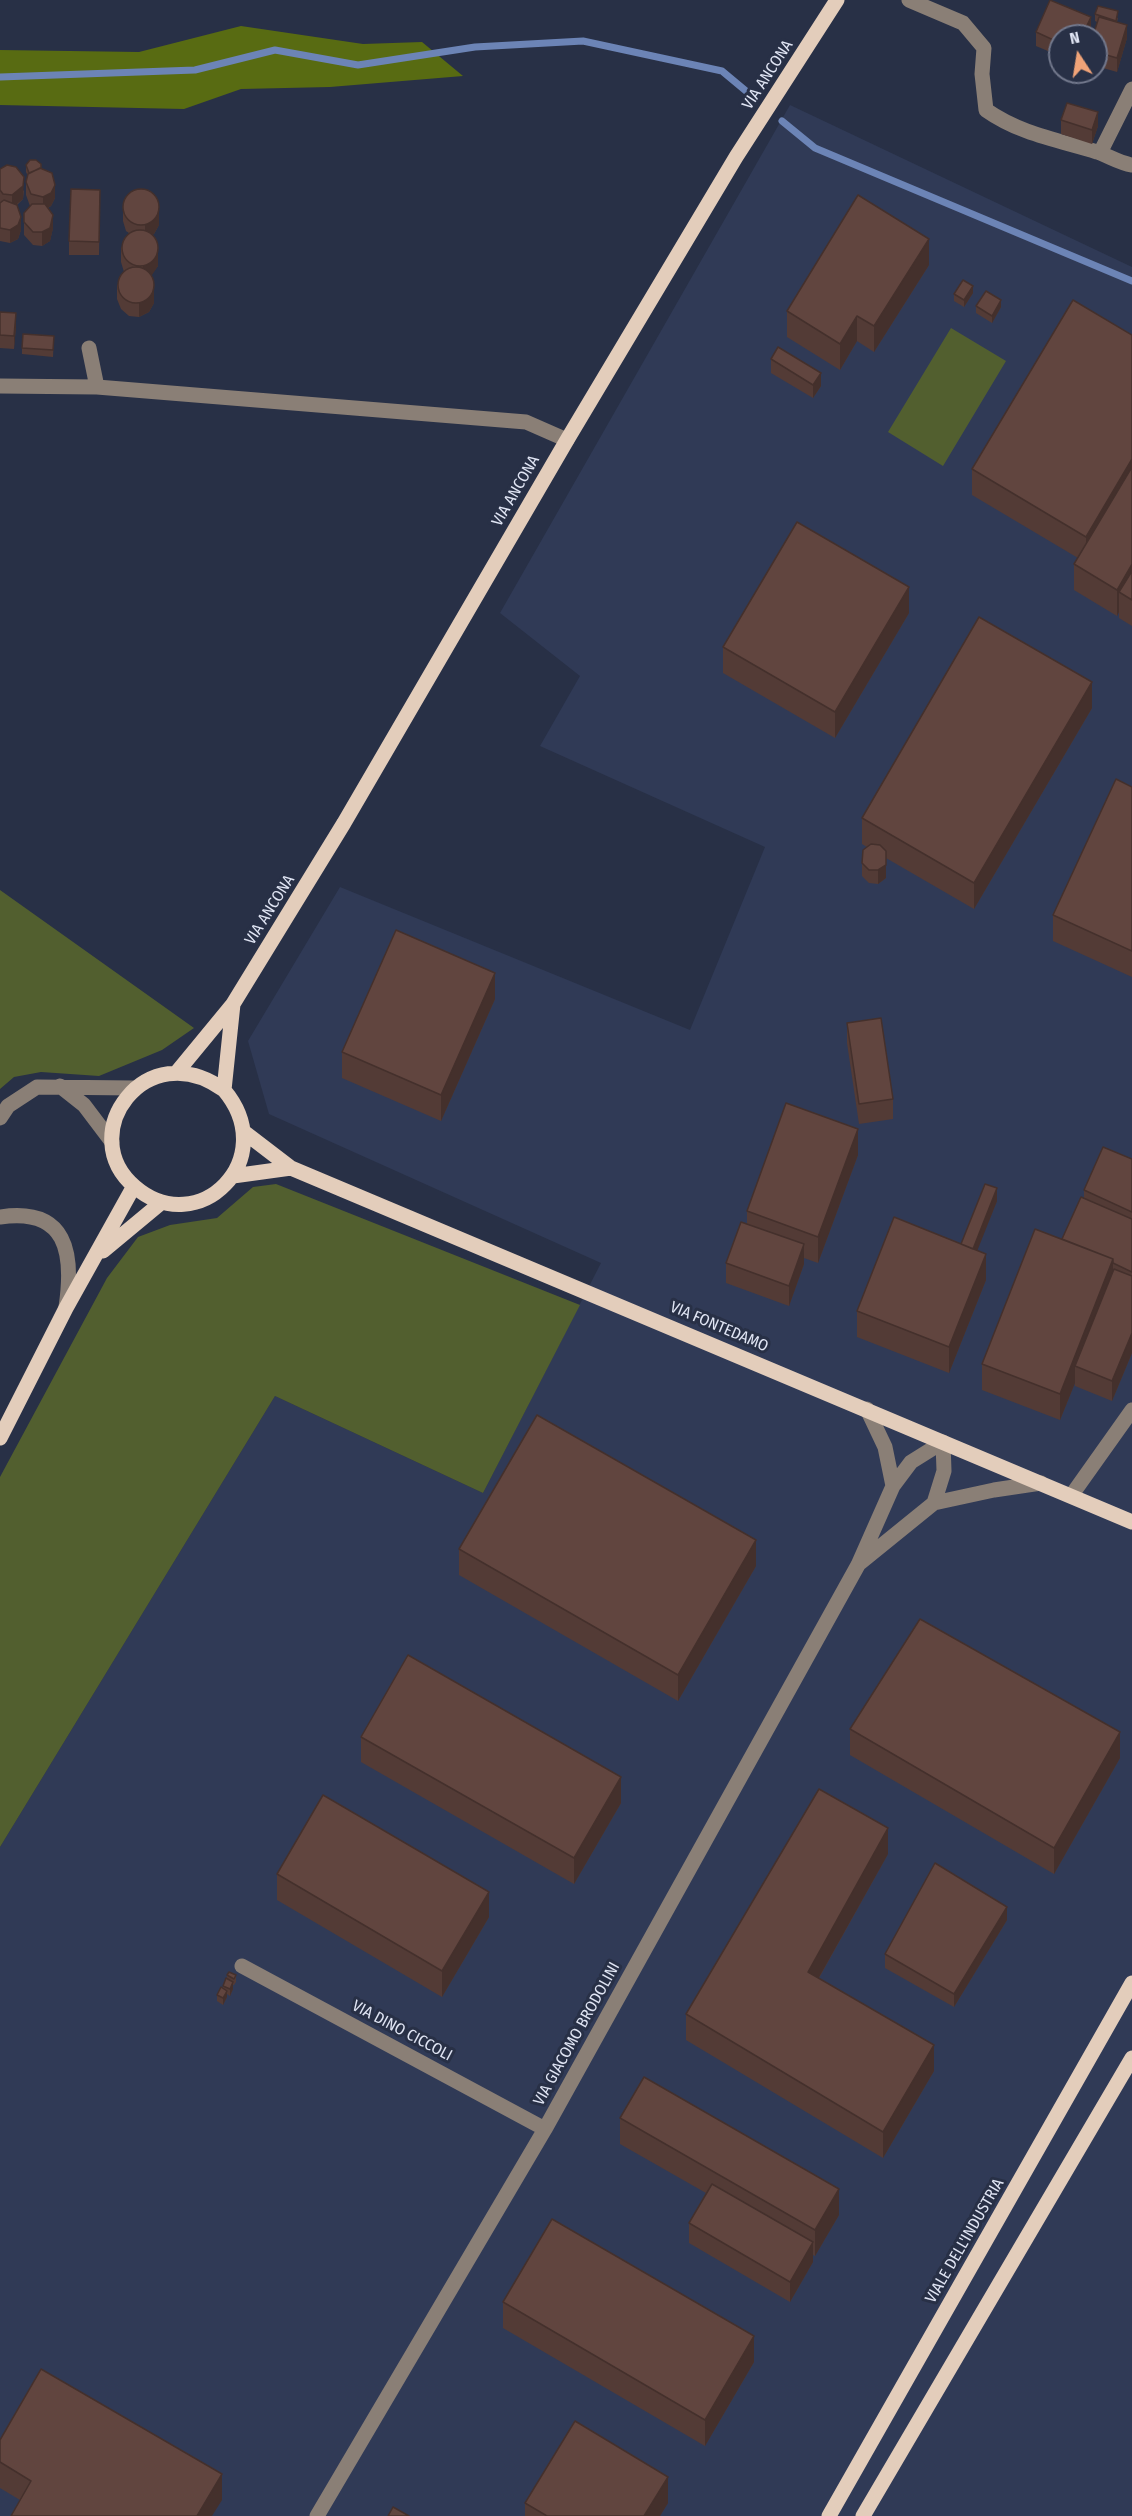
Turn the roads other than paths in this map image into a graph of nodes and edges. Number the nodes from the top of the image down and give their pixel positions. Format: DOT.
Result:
graph roads {
  1 [pos="837,0"];
  2 [pos="909,0"];
  3 [pos="1132,89"];
  4 [pos="1100,153"];
  5 [pos="1132,165"];
  6 [pos="89,348"];
  7 [pos="0,386"];
  8 [pos="97,387"];
  9 [pos="567,440"];
  10 [pos="233,1004"];
  11 [pos="177,1072"];
  12 [pos="60,1086"];
  13 [pos="135,1088"];
  14 [pos="224,1090"];
  15 [pos="0,1118"];
  16 [pos="244,1132"];
  17 [pos="112,1142"];
  18 [pos="291,1168"];
  19 [pos="233,1176"];
  20 [pos="134,1186"];
  21 [pos="162,1202"];
  22 [pos="0,1216"];
  23 [pos="96,1257"];
  24 [pos="66,1308"];
  25 [pos="867,1409"];
  26 [pos="1132,1410"];
  27 [pos="0,1438"];
  28 [pos="943,1442"];
  29 [pos="1041,1483"];
  30 [pos="893,1486"];
  31 [pos="1071,1496"];
  32 [pos="934,1503"];
  33 [pos="1132,1522"];
  34 [pos="858,1565"];
  35 [pos="242,1966"];
  36 [pos="1132,1983"];
  37 [pos="1132,2058"];
  38 [pos="545,2128"];
  39 [pos="317,2516"];
  40 [pos="829,2516"];
  41 [pos="863,2516"];
  1 -- 9 [label="main road, VIA ANCONA"];
  2 -- 4 [label="street"];
  3 -- 4 [label="street"];
  4 -- 5 [label="street"];
  6 -- 8 [label="street"];
  7 -- 8 [label="street"];
  8 -- 9 [label="street"];
  9 -- 10 [label="main road, VIA ANCONA"];
  10 -- 11 [label="main road, VIA ANCONA"];
  10 -- 14 [label="main road, VIA ANCONA"];
  11 -- 13 [label="main road"];
  11 -- 14 [label="main road"];
  12 -- 13 [label="street"];
  12 -- 15 [label="street"];
  12 -- 17 [label="street"];
  13 -- 17 [label="main road"];
  14 -- 16 [label="main road"];
  16 -- 18 [label="main road, VIA FONTEDAMO"];
  16 -- 19 [label="main road"];
  17 -- 20 [label="main road"];
  18 -- 19 [label="main road"];
  18 -- 25 [label="main road, VIA FONTEDAMO"];
  19 -- 21 [label="main road"];
  20 -- 21 [label="main road"];
  20 -- 23 [label="main road"];
  21 -- 23 [label="main road"];
  22 -- 24 [label="street"];
  23 -- 24 [label="main road"];
  24 -- 27 [label="main road"];
  25 -- 28 [label="main road, VIA FONTEDAMO"];
  25 -- 30 [label="street"];
  26 -- 31 [label="street"];
  28 -- 29 [label="main road, VIA FONTEDAMO"];
  28 -- 30 [label="street, VIA GIACOMO BRODOLINI"];
  28 -- 32 [label="street"];
  29 -- 31 [label="main road, VIA FONTEDAMO"];
  29 -- 32 [label="street, VIA GIACOMO BRODOLINI"];
  30 -- 34 [label="street, VIA GIACOMO BRODOLINI"];
  31 -- 33 [label="main road, VIA FONTEDAMO"];
  32 -- 34 [label="street, VIA GIACOMO BRODOLINI"];
  34 -- 38 [label="street, VIA GIACOMO BRODOLINI"];
  35 -- 38 [label="street, VIA DINO CICCOLI"];
  36 -- 40 [label="main road, VIALE DELL'INDUSTRIA"];
  37 -- 41 [label="main road"];
  38 -- 39 [label="street, VIA GIACOMO BRODOLINI"];
}
